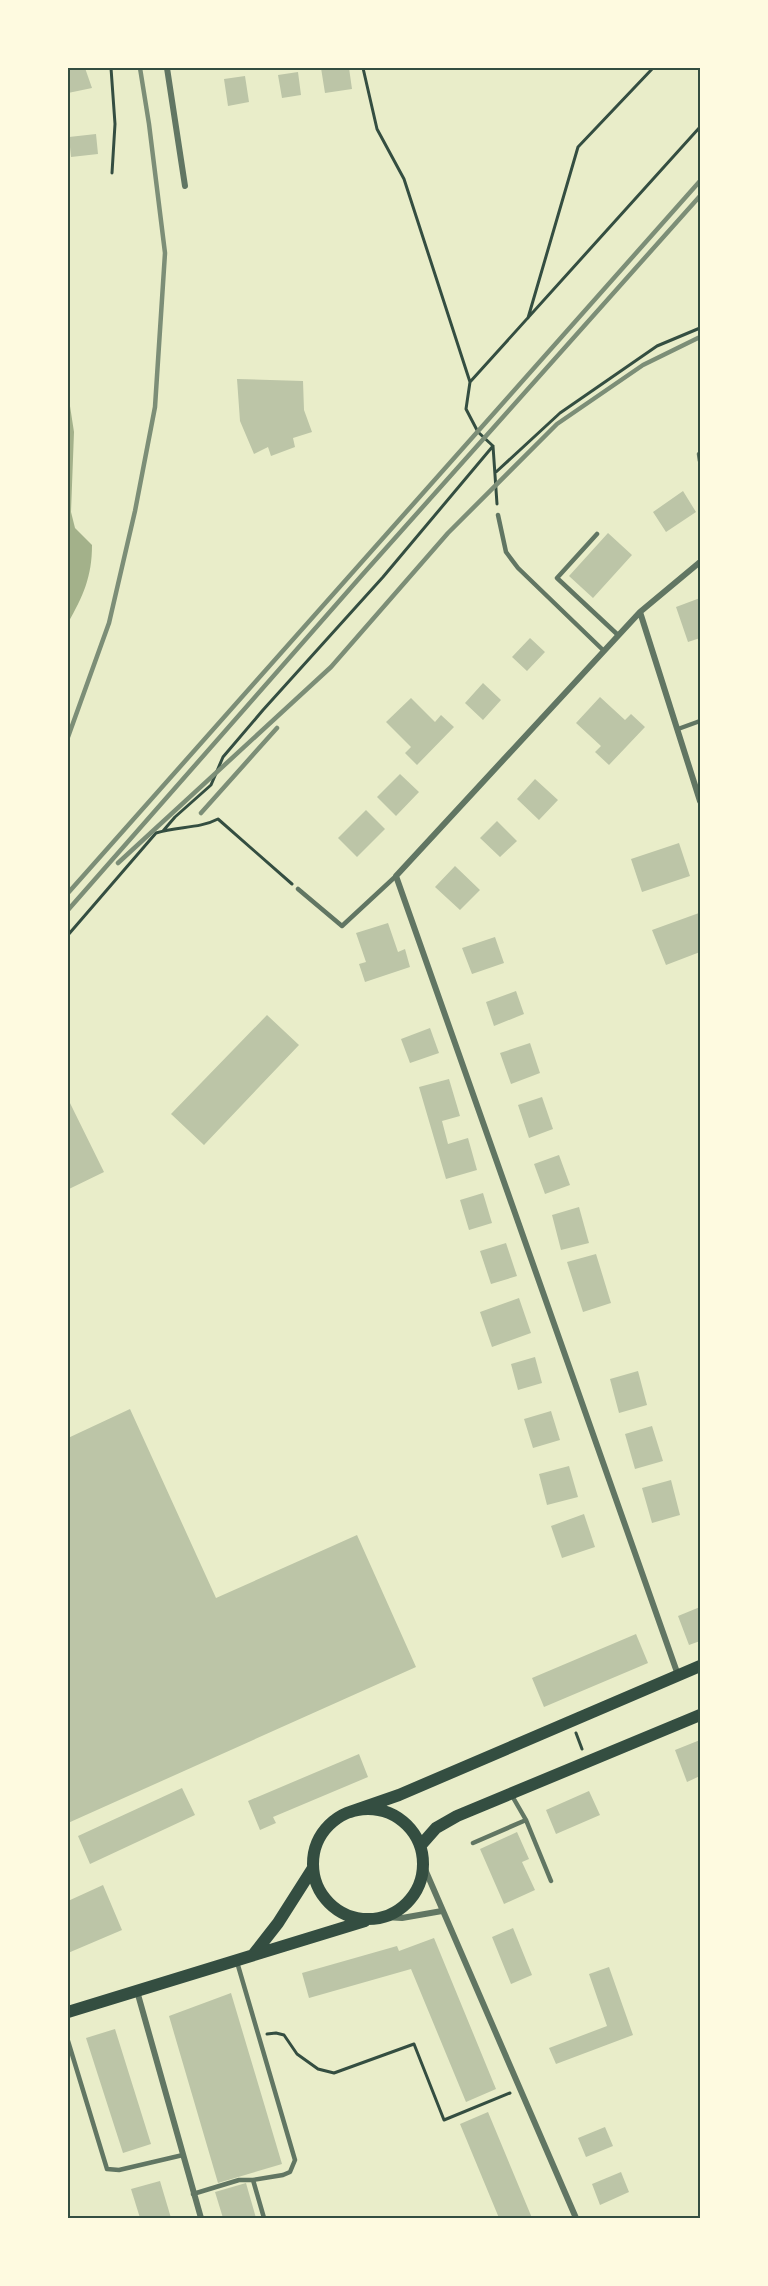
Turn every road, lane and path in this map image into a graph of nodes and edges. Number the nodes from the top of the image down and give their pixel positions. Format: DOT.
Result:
graph roads {
  1 [pos="111,68"];
  2 [pos="167,68"];
  3 [pos="363,68"];
  4 [pos="653,68"];
  5 [pos="700,127"];
  6 [pos="112,173"];
  7 [pos="185,186"];
  8 [pos="528,320"];
  9 [pos="700,328"];
  10 [pos="470,382"];
  11 [pos="493,447"];
  12 [pos="700,453"];
  13 [pos="700,461"];
  14 [pos="496,472"];
  15 [pos="498,515"];
  16 [pos="597,534"];
  17 [pos="700,562"];
  18 [pos="639,612"];
  19 [pos="618,635"];
  20 [pos="604,651"];
  21 [pos="700,721"];
  22 [pos="678,729"];
  23 [pos="700,801"];
  24 [pos="163,831"];
  25 [pos="396,876"];
  26 [pos="298,889"];
  27 [pos="68,935"];
  28 [pos="700,1666"];
  29 [pos="678,1675"];
  30 [pos="700,1715"];
  31 [pos="571,1721"];
  32 [pos="586,1762"];
  33 [pos="511,1794"];
  34 [pos="350,1812"];
  35 [pos="526,1820"];
  36 [pos="473,1843"];
  37 [pos="421,1845"];
  38 [pos="424,1868"];
  39 [pos="313,1869"];
  40 [pos="551,1881"];
  41 [pos="442,1911"];
  42 [pos="384,1917"];
  43 [pos="366,1920"];
  44 [pos="253,1955"];
  45 [pos="236,1959"];
  46 [pos="137,1991"];
  47 [pos="68,2012"];
  48 [pos="259,2036"];
  49 [pos="68,2041"];
  50 [pos="519,2089"];
  51 [pos="183,2155"];
  52 [pos="253,2180"];
  53 [pos="194,2194"];
  54 [pos="201,2218"];
  55 [pos="264,2218"];
  56 [pos="576,2218"];
  1 -- 6 [label="path"];
  2 -- 7 [label="street"];
  3 -- 10 [label="path"];
  4 -- 8 [label="path"];
  5 -- 8 [label="path"];
  8 -- 10 [label="path"];
  9 -- 14 [label="path"];
  10 -- 11 [label="path"];
  11 -- 14 [label="path"];
  11 -- 24 [label="path"];
  12 -- 13 [label="lane"];
  14 -- 15 [label="path"];
  15 -- 20 [label="lane"];
  16 -- 19 [label="lane"];
  17 -- 18 [label="street"];
  18 -- 19 [label="street"];
  18 -- 22 [label="street"];
  19 -- 20 [label="street"];
  20 -- 25 [label="street"];
  21 -- 22 [label="lane"];
  22 -- 23 [label="street"];
  24 -- 26 [label="path"];
  24 -- 27 [label="path"];
  25 -- 26 [label="lane"];
  25 -- 29 [label="street"];
  28 -- 29 [label="main road"];
  29 -- 31 [label="main road"];
  30 -- 32 [label="main road"];
  31 -- 32 [label="path"];
  31 -- 34 [label="main road"];
  32 -- 33 [label="main road"];
  33 -- 35 [label="lane"];
  33 -- 37 [label="main road"];
  34 -- 37 [label="main road"];
  34 -- 39 [label="main road"];
  35 -- 36 [label="lane"];
  35 -- 40 [label="lane"];
  37 -- 38 [label="main road"];
  38 -- 41 [label="street"];
  38 -- 42 [label="main road"];
  39 -- 43 [label="main road"];
  39 -- 44 [label="main road"];
  41 -- 42 [label="street"];
  41 -- 50 [label="street"];
  42 -- 43 [label="main road"];
  43 -- 44 [label="main road"];
  44 -- 45 [label="main road"];
  45 -- 46 [label="main road"];
  45 -- 48 [label="lane"];
  46 -- 47 [label="main road"];
  46 -- 51 [label="street"];
  48 -- 50 [label="path"];
  48 -- 52 [label="lane"];
  49 -- 51 [label="lane"];
  50 -- 56 [label="street"];
  51 -- 53 [label="street"];
  52 -- 53 [label="lane"];
  52 -- 55 [label="lane"];
  53 -- 54 [label="street"];
}
